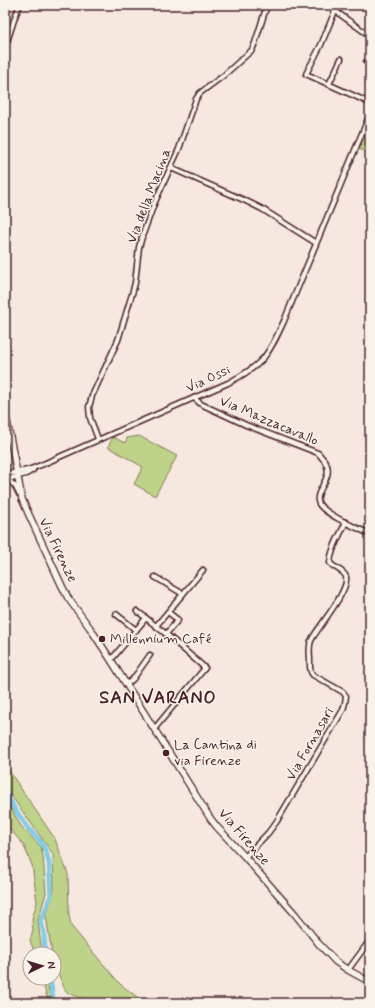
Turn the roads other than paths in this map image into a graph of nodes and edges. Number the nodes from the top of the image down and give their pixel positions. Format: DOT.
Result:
graph roads {
  1 [pos="20,5"];
  2 [pos="267,5"];
  3 [pos="327,5"];
  4 [pos="335,11"];
  5 [pos="370,36"];
  6 [pos="5,48"];
  7 [pos="341,60"];
  8 [pos="329,84"];
  9 [pos="370,103"];
  10 [pos="370,114"];
  11 [pos="171,168"];
  12 [pos="316,243"];
  13 [pos="194,398"];
  14 [pos="5,411"];
  15 [pos="98,439"];
  16 [pos="14,457"];
  17 [pos="25,472"];
  18 [pos="6,474"];
  19 [pos="17,474"];
  20 [pos="6,480"];
  21 [pos="22,499"];
  22 [pos="346,522"];
  23 [pos="370,534"];
  24 [pos="203,570"];
  25 [pos="155,577"];
  26 [pos="183,594"];
  27 [pos="137,610"];
  28 [pos="168,612"];
  29 [pos="116,614"];
  30 [pos="146,618"];
  31 [pos="156,626"];
  32 [pos="136,630"];
  33 [pos="166,634"];
  34 [pos="150,655"];
  35 [pos="111,660"];
  36 [pos="127,684"];
  37 [pos="154,728"];
  38 [pos="245,857"];
  39 [pos="370,940"];
  40 [pos="348,970"];
  41 [pos="370,982"];
  1 -- 6 [label="street"];
  2 -- 11 [label="street, Via della Macina"];
  3 -- 4 [label="street"];
  4 -- 5 [label="street"];
  4 -- 8 [label="street"];
  7 -- 8 [label="street"];
  8 -- 9 [label="street"];
  10 -- 12 [label="street, Via Ossi"];
  11 -- 12 [label="street"];
  11 -- 15 [label="street, Via della Macina"];
  12 -- 13 [label="street, Via Ossi"];
  13 -- 15 [label="street, Via Ossi"];
  13 -- 22 [label="street, Via Mazzacavallo"];
  14 -- 16 [label="main road, Via Firenze"];
  15 -- 17 [label="street, Via Ossi"];
  16 -- 17 [label="street"];
  16 -- 18 [label="street"];
  16 -- 19 [label="main road, Via Firenze"];
  17 -- 19 [label="street, Via Ossi"];
  17 -- 21 [label="street"];
  18 -- 19 [label="street"];
  19 -- 20 [label="street"];
  19 -- 21 [label="main road, Via Firenze"];
  20 -- 21 [label="street"];
  21 -- 35 [label="main road, Via Firenze"];
  22 -- 23 [label="street, Via Mazzacavallo"];
  22 -- 38 [label="street, Via Fornasari"];
  24 -- 26 [label="street"];
  25 -- 26 [label="street"];
  26 -- 28 [label="street"];
  27 -- 30 [label="street"];
  28 -- 31 [label="street"];
  28 -- 33 [label="street"];
  29 -- 32 [label="street"];
  30 -- 31 [label="street"];
  30 -- 32 [label="street"];
  31 -- 33 [label="street"];
  32 -- 35 [label="street"];
  33 -- 37 [label="street"];
  34 -- 36 [label="street"];
  35 -- 36 [label="main road, Via Firenze"];
  36 -- 37 [label="main road, Via Firenze"];
  37 -- 38 [label="main road, Via Firenze"];
  38 -- 40 [label="main road, Via Firenze"];
  39 -- 40 [label="street"];
  40 -- 41 [label="main road, Via Firenze"];
}
